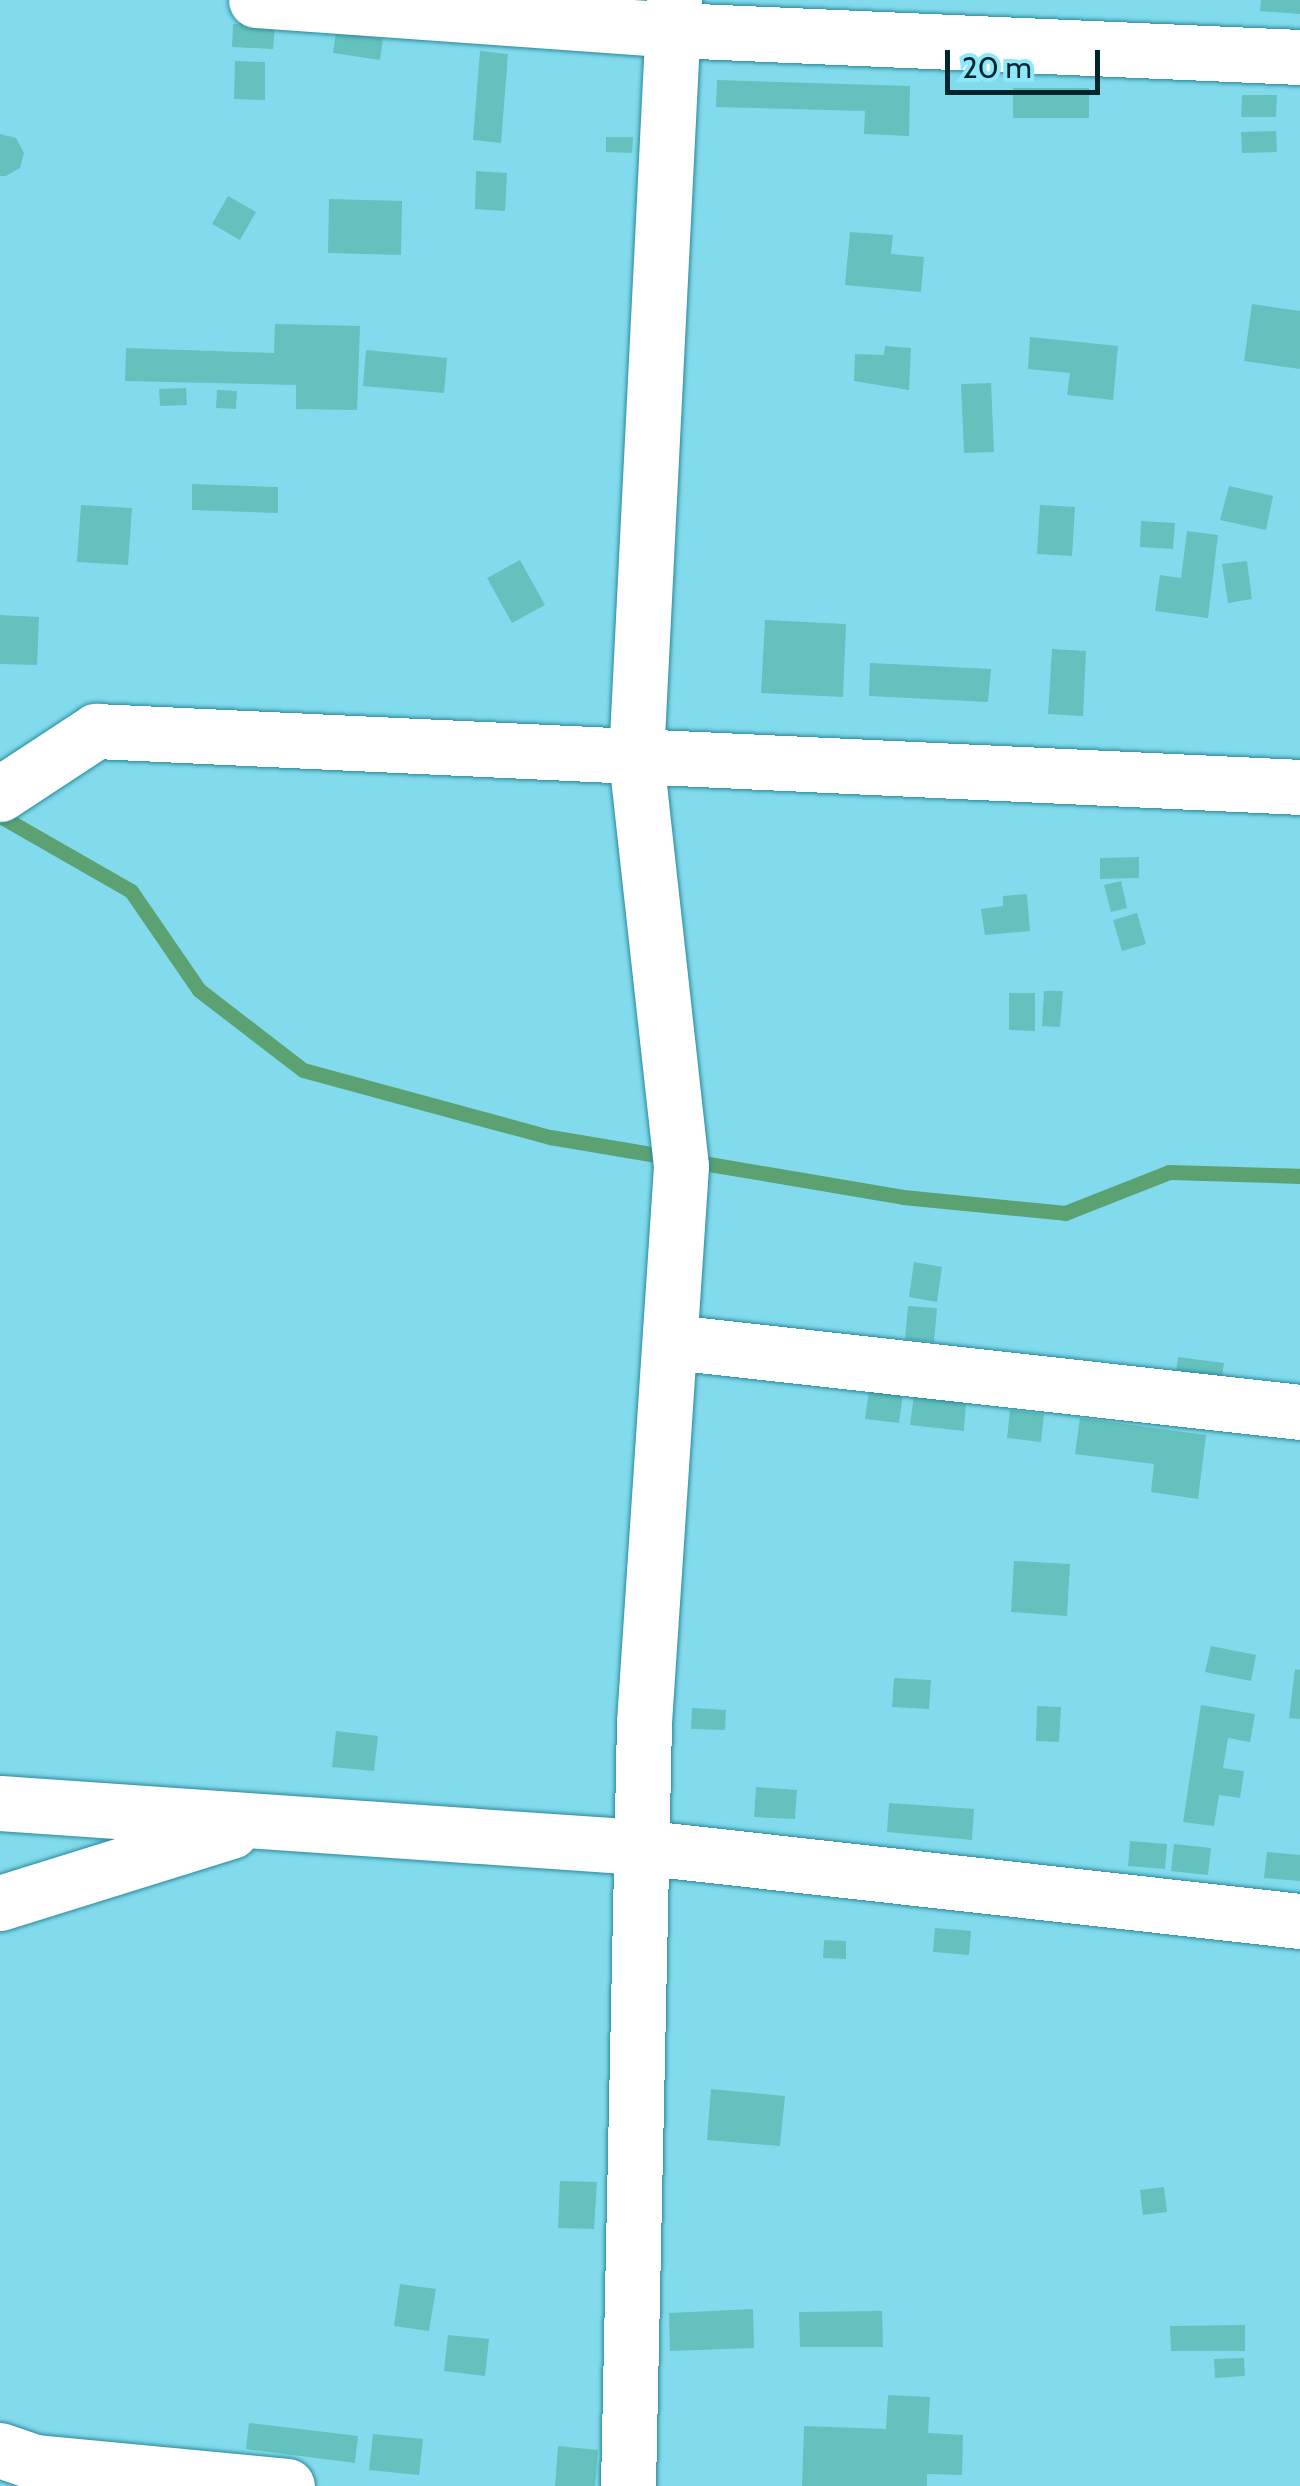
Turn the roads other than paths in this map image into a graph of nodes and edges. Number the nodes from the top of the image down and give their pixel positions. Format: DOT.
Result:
graph roads {
  1 [pos="256,0"];
  2 [pos="674,15"];
  3 [pos="1300,57"];
  4 [pos="636,758"];
  5 [pos="1300,787"];
  6 [pos="0,794"];
  7 [pos="672,1342"];
  8 [pos="1300,1412"];
  9 [pos="0,1803"];
  10 [pos="263,1822"];
  11 [pos="638,1847"];
  12 [pos="0,1903"];
  13 [pos="1300,1921"];
  14 [pos="0,2450"];
  15 [pos="132,2479"];
  16 [pos="286,2486"];
  17 [pos="628,2486"];
  1 -- 2 [label="street"];
  2 -- 3 [label="street"];
  2 -- 4 [label="street"];
  4 -- 5 [label="street"];
  4 -- 6 [label="street"];
  4 -- 7 [label="street"];
  7 -- 8 [label="street"];
  7 -- 11 [label="street"];
  9 -- 10 [label="street"];
  10 -- 11 [label="street"];
  10 -- 12 [label="street"];
  11 -- 13 [label="street"];
  11 -- 17 [label="street"];
  14 -- 15 [label="street"];
  15 -- 16 [label="street"];
}
